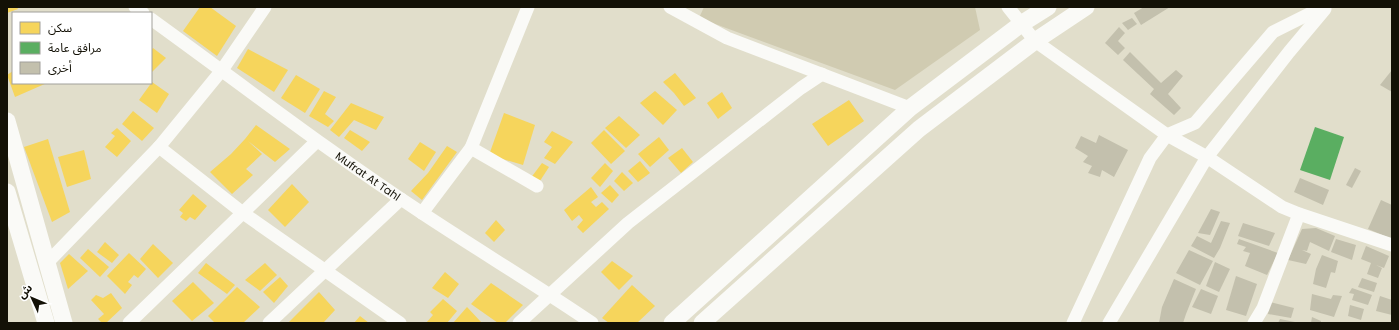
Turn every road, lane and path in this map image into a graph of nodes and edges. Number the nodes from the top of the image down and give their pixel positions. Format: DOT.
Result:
graph roads {
  1 [pos="265,7"];
  2 [pos="528,7"];
  3 [pos="670,7"];
  4 [pos="1008,7"];
  5 [pos="1048,7"];
  6 [pos="1086,7"];
  7 [pos="1323,7"];
  8 [pos="1327,7"];
  9 [pos="152,20"];
  10 [pos="1021,24"];
  11 [pos="1035,41"];
  12 [pos="222,70"];
  13 [pos="822,74"];
  14 [pos="910,108"];
  15 [pos="7,121"];
  16 [pos="1167,135"];
  17 [pos="317,141"];
  18 [pos="159,147"];
  19 [pos="471,148"];
  20 [pos="1207,158"];
  21 [pos="537,186"];
  22 [pos="7,192"];
  23 [pos="402,199"];
  24 [pos="243,213"];
  25 [pos="422,213"];
  26 [pos="1298,214"];
  27 [pos="1392,245"];
  28 [pos="46,263"];
  29 [pos="325,270"];
  30 [pos="549,294"];
  31 [pos="1263,308"];
  32 [pos="46,323"];
  33 [pos="64,323"];
  34 [pos="129,323"];
  35 [pos="269,323"];
  36 [pos="400,323"];
  37 [pos="519,323"];
  38 [pos="592,323"];
  39 [pos="672,323"];
  40 [pos="702,323"];
  41 [pos="1073,323"];
  42 [pos="1109,323"];
  43 [pos="1254,323"];
  44 [pos="1265,323"];
  1 -- 12 [label="street"];
  2 -- 19 [label="street"];
  3 -- 13 [label="street"];
  4 -- 10 [label="street"];
  5 -- 10 [label="main road"];
  6 -- 11 [label="main road"];
  7 -- 16 [label="street"];
  8 -- 20 [label="street"];
  9 -- 12 [label="street, Mufrat At Tahl"];
  10 -- 11 [label="street"];
  10 -- 14 [label="main road"];
  11 -- 16 [label="street"];
  11 -- 40 [label="main road"];
  12 -- 17 [label="street, Mufrat At Tahl"];
  12 -- 18 [label="street"];
  13 -- 14 [label="street"];
  13 -- 30 [label="street"];
  14 -- 39 [label="main road"];
  15 -- 28 [label="main road"];
  16 -- 20 [label="street"];
  16 -- 41 [label="street"];
  17 -- 23 [label="street, Mufrat At Tahl"];
  17 -- 24 [label="street"];
  18 -- 24 [label="street"];
  18 -- 28 [label="street"];
  19 -- 21 [label="street"];
  19 -- 25 [label="street"];
  20 -- 26 [label="street"];
  20 -- 42 [label="street"];
  22 -- 32 [label="main road"];
  23 -- 25 [label="street, Mufrat At Tahl"];
  23 -- 29 [label="street"];
  24 -- 29 [label="street"];
  24 -- 34 [label="street"];
  25 -- 30 [label="street, Mufrat At Tahl"];
  26 -- 27 [label="street"];
  26 -- 31 [label="street"];
  28 -- 33 [label="main road"];
  29 -- 35 [label="street"];
  29 -- 36 [label="street"];
  30 -- 37 [label="street"];
  30 -- 38 [label="street, Mufrat At Tahl"];
  31 -- 43 [label="street"];
  31 -- 44 [label="street"];
}
